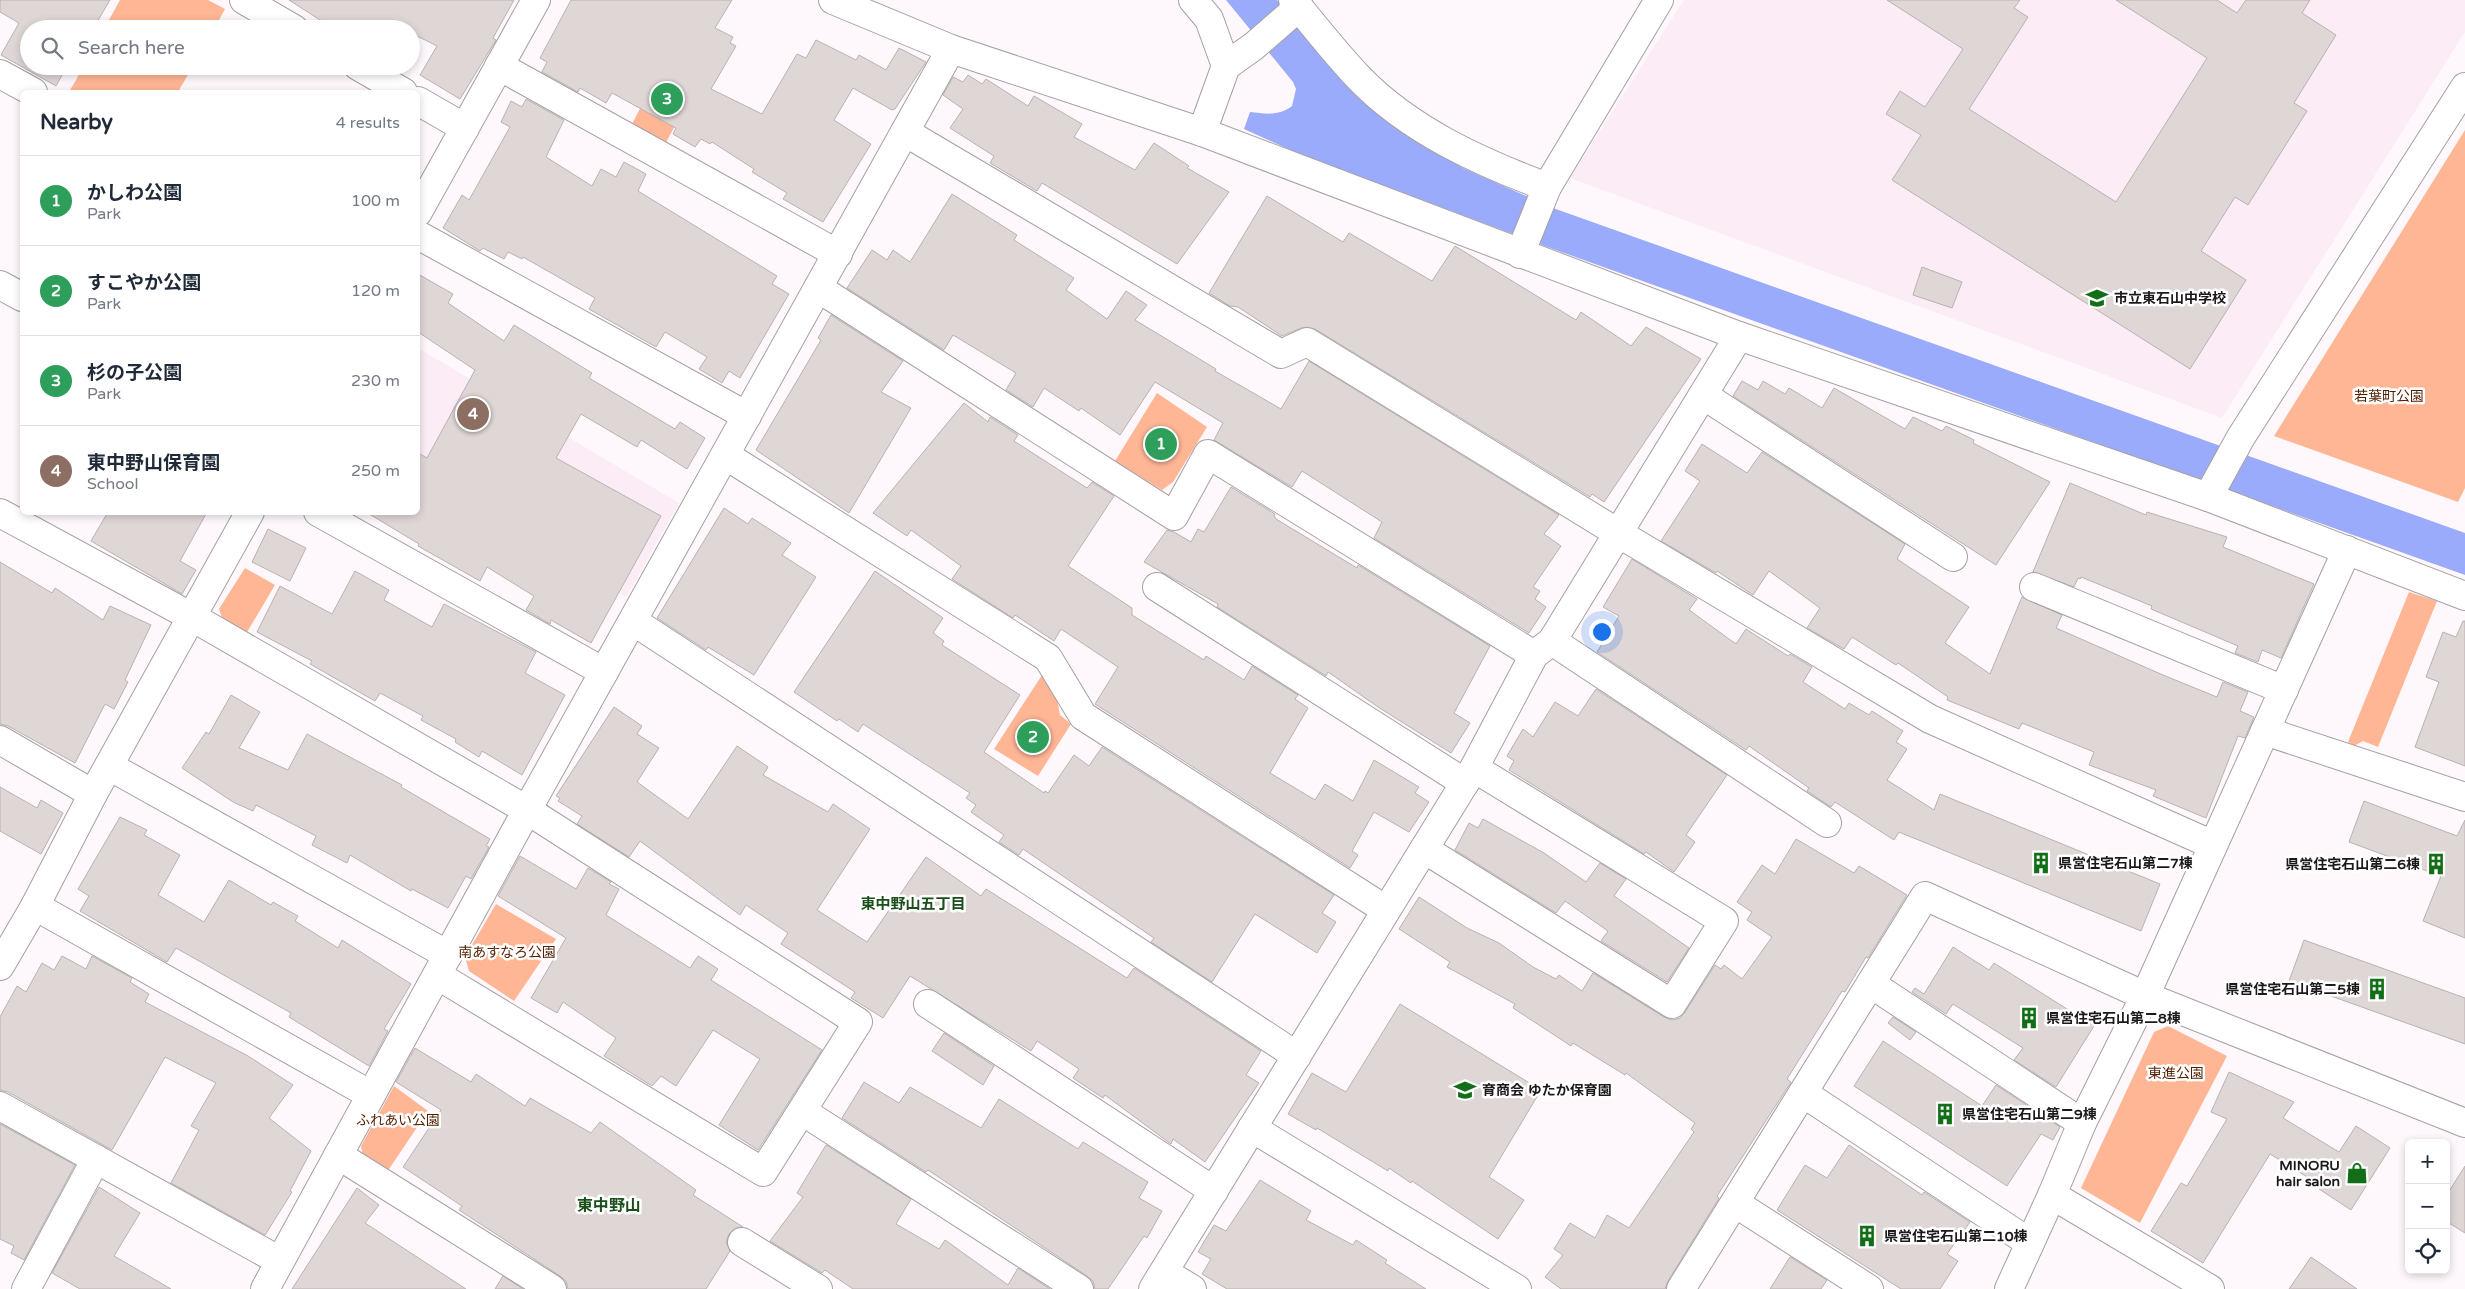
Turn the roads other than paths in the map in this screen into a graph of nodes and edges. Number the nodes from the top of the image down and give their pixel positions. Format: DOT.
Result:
graph roads {
  1 [pos="244,0"];
  2 [pos="536,0"];
  3 [pos="833,0"];
  4 [pos="1193,0"];
  5 [pos="1659,0"];
  6 [pos="1294,7"];
  7 [pos="278,20"];
  8 [pos="951,49"];
  9 [pos="499,66"];
  10 [pos="1226,66"];
  11 [pos="0,74"];
  12 [pos="374,75"];
  13 [pos="2465,87"];
  14 [pos="29,90"];
  15 [pos="400,90"];
  16 [pos="420,102"];
  17 [pos="465,128"];
  18 [pos="905,132"];
  19 [pos="1202,132"];
  20 [pos="1544,193"];
  21 [pos="420,208"];
  22 [pos="420,236"];
  23 [pos="1523,248"];
  24 [pos="838,254"];
  25 [pos="0,285"];
  26 [pos="818,288"];
  27 [pos="20,297"];
  28 [pos="1739,336"];
  29 [pos="1703,395"];
  30 [pos="747,416"];
  31 [pos="725,456"];
  32 [pos="2208,497"];
  33 [pos="0,513"];
  34 [pos="248,515"];
  35 [pos="323,515"];
  36 [pos="1618,533"];
  37 [pos="2347,550"];
  38 [pos="1953,557"];
  39 [pos="1158,587"];
  40 [pos="2034,587"];
  41 [pos="2465,596"];
  42 [pos="192,617"];
  43 [pos="633,621"];
  44 [pos="1543,648"];
  45 [pos="604,672"];
  46 [pos="2284,690"];
  47 [pos="2265,732"];
  48 [pos="0,740"];
  49 [pos="109,766"];
  50 [pos="1469,775"];
  51 [pos="94,794"];
  52 [pos="2465,798"];
  53 [pos="527,810"];
  54 [pos="1827,823"];
  55 [pos="2213,845"];
  56 [pos="1424,850"];
  57 [pos="35,906"];
  58 [pos="1386,910"];
  59 [pos="9,930"];
  60 [pos="442,965"];
  61 [pos="0,966"];
  62 [pos="1870,984"];
  63 [pos="2145,996"];
  64 [pos="928,1004"];
  65 [pos="1297,1056"];
  66 [pos="1803,1093"];
  67 [pos="371,1095"];
  68 [pos="0,1106"];
  69 [pos="802,1111"];
  70 [pos="2082,1123"];
  71 [pos="2465,1123"];
  72 [pos="1252,1128"];
  73 [pos="338,1155"];
  74 [pos="96,1159"];
  75 [pos="1214,1191"];
  76 [pos="2052,1195"];
  77 [pos="1735,1203"];
  78 [pos="742,1242"];
  79 [pos="2030,1243"];
  80 [pos="280,1261"];
  81 [pos="1159,1280"];
  82 [pos="26,1289"];
  83 [pos="264,1289"];
  84 [pos="552,1289"];
  85 [pos="818,1289"];
  86 [pos="1079,1289"];
  87 [pos="1192,1289"];
  88 [pos="1517,1289"];
  89 [pos="1681,1289"];
  90 [pos="1869,1289"];
  91 [pos="2009,1289"];
  92 [pos="2210,1289"];
  1 -- 7 [label="street"];
  2 -- 9 [label="street"];
  3 -- 8 [label="street"];
  4 -- 10 [label="street"];
  5 -- 20 [label="street"];
  6 -- 10 [label="street"];
  6 -- 20 [label="street"];
  8 -- 18 [label="street"];
  8 -- 19 [label="street"];
  9 -- 17 [label="street"];
  9 -- 24 [label="street"];
  10 -- 19 [label="street"];
  11 -- 14 [label="street"];
  12 -- 15 [label="street"];
  13 -- 32 [label="street"];
  16 -- 17 [label="street"];
  17 -- 21 [label="street"];
  18 -- 24 [label="street"];
  18 -- 36 [label="street"];
  19 -- 23 [label="street"];
  20 -- 23 [label="street"];
  22 -- 30 [label="street"];
  23 -- 28 [label="street"];
  24 -- 26 [label="street"];
  25 -- 27 [label="street"];
  26 -- 30 [label="street"];
  26 -- 44 [label="street"];
  28 -- 29 [label="street"];
  28 -- 32 [label="street"];
  29 -- 36 [label="street"];
  29 -- 38 [label="street"];
  30 -- 31 [label="street"];
  31 -- 43 [label="street"];
  31 -- 58 [label="street"];
  32 -- 37 [label="street"];
  33 -- 42 [label="street"];
  34 -- 42 [label="street"];
  35 -- 45 [label="street"];
  36 -- 44 [label="street"];
  36 -- 55 [label="street"];
  37 -- 41 [label="street"];
  37 -- 46 [label="street"];
  39 -- 50 [label="street"];
  40 -- 46 [label="street"];
  42 -- 49 [label="street"];
  42 -- 53 [label="street"];
  43 -- 45 [label="street"];
  43 -- 65 [label="street"];
  44 -- 50 [label="street"];
  44 -- 54 [label="street"];
  45 -- 53 [label="street"];
  46 -- 47 [label="street"];
  47 -- 52 [label="street"];
  47 -- 55 [label="street"];
  48 -- 51 [label="street"];
  49 -- 51 [label="street"];
  49 -- 60 [label="street"];
  50 -- 56 [label="street"];
  50 -- 56 [label="street"];
  51 -- 57 [label="street"];
  53 -- 60 [label="street"];
  53 -- 69 [label="street"];
  55 -- 63 [label="street"];
  56 -- 58 [label="street"];
  57 -- 59 [label="street"];
  57 -- 67 [label="street"];
  58 -- 65 [label="street"];
  59 -- 61 [label="street"];
  60 -- 67 [label="street"];
  60 -- 69 [label="street"];
  62 -- 63 [label="street"];
  62 -- 66 [label="street"];
  62 -- 70 [label="street"];
  63 -- 70 [label="street"];
  63 -- 71 [label="street"];
  64 -- 75 [label="street"];
  65 -- 72 [label="street"];
  66 -- 77 [label="street"];
  66 -- 79 [label="street"];
  67 -- 73 [label="street"];
  68 -- 74 [label="street"];
  69 -- 86 [label="street"];
  70 -- 76 [label="street"];
  72 -- 75 [label="street"];
  72 -- 88 [label="street"];
  73 -- 80 [label="street"];
  73 -- 84 [label="street"];
  74 -- 80 [label="street"];
  74 -- 82 [label="street"];
  75 -- 81 [label="street"];
  76 -- 79 [label="street"];
  76 -- 92 [label="street"];
  77 -- 89 [label="street"];
  77 -- 90 [label="street"];
  78 -- 85 [label="street"];
  79 -- 91 [label="street"];
  80 -- 83 [label="street"];
  81 -- 87 [label="street"];
}
